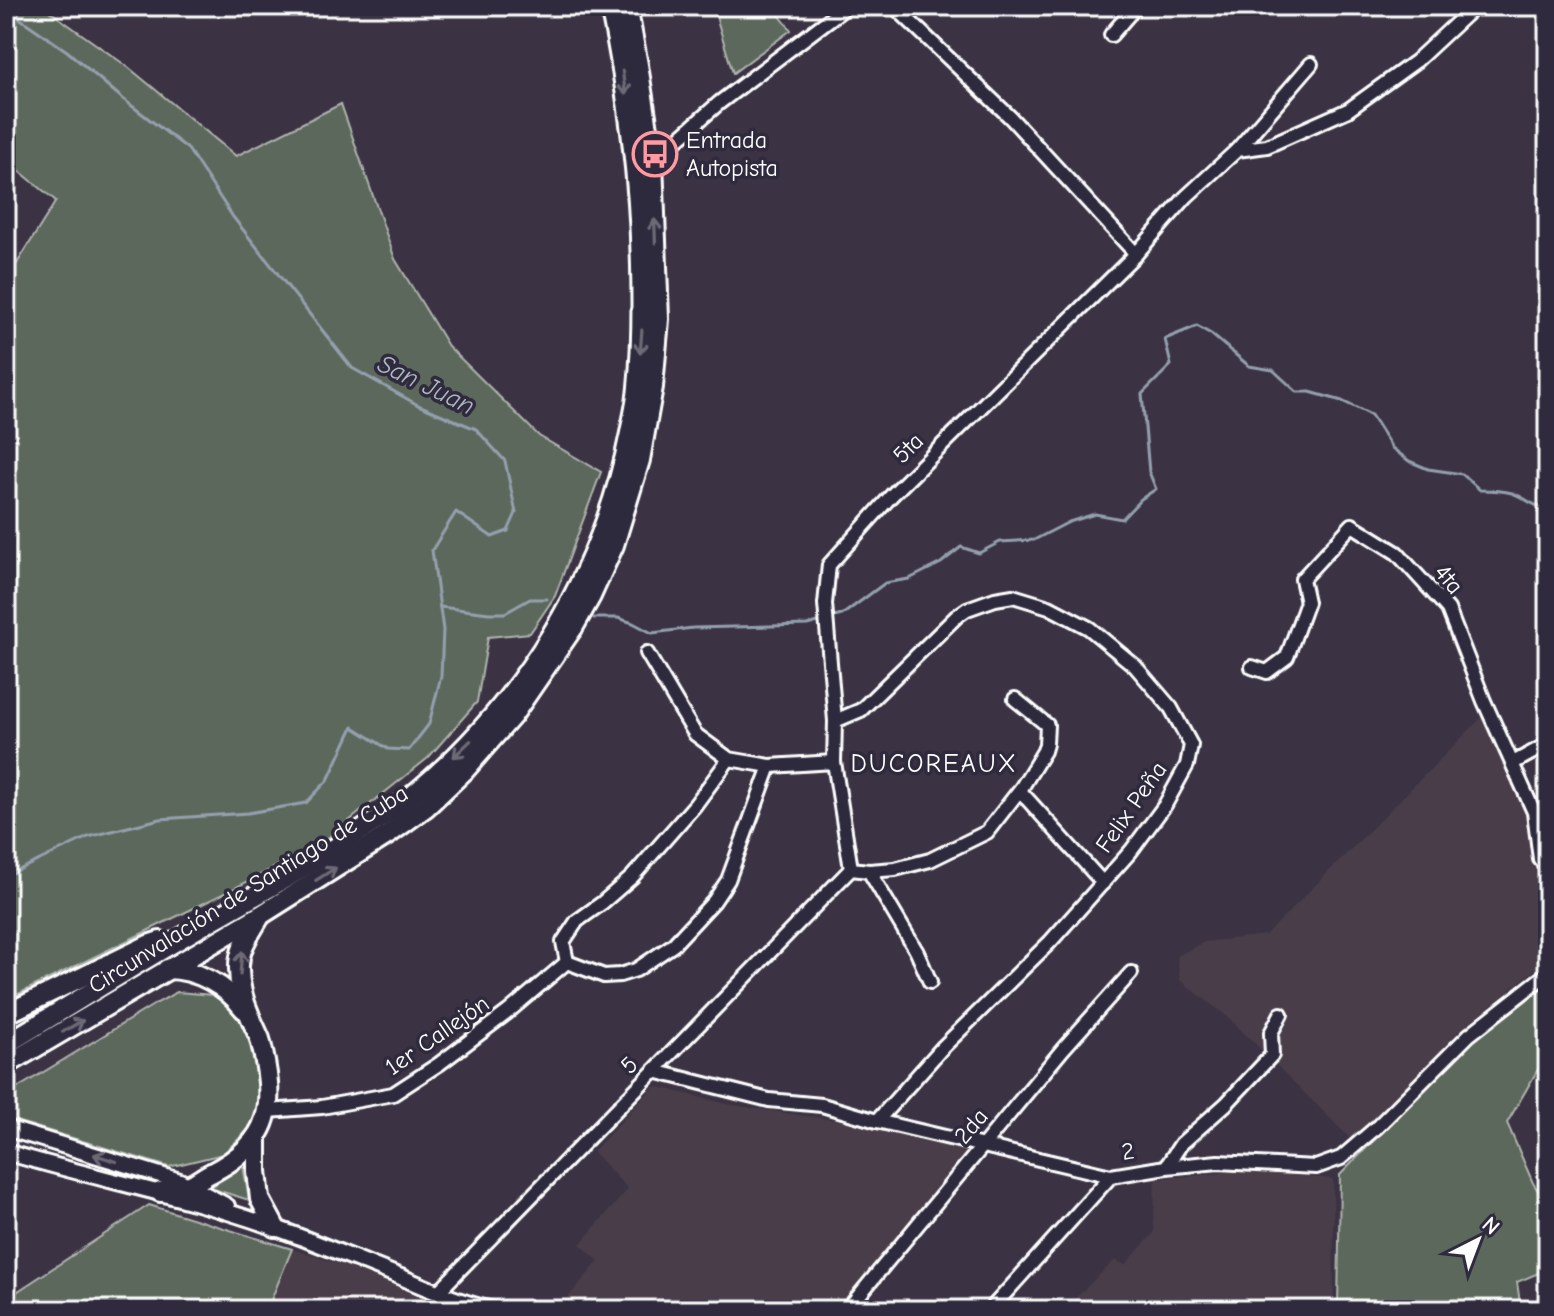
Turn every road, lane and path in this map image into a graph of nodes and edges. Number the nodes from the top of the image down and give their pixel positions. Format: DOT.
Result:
graph roads {
  1 [pos="610,6"];
  2 [pos="627,6"];
  3 [pos="847,6"];
  4 [pos="894,6"];
  5 [pos="1136,6"];
  6 [pos="1475,6"];
  7 [pos="1111,35"];
  8 [pos="1311,64"];
  9 [pos="1237,150"];
  10 [pos="644,158"];
  11 [pos="1136,254"];
  12 [pos="647,653"];
  13 [pos="1252,667"];
  14 [pos="1015,699"];
  15 [pos="835,721"];
  16 [pos="1548,744"];
  17 [pos="729,759"];
  18 [pos="834,762"];
  19 [pos="1513,763"];
  20 [pos="770,766"];
  21 [pos="1020,791"];
  22 [pos="1545,862"];
  23 [pos="851,869"];
  24 [pos="869,871"];
  25 [pos="1103,883"];
  26 [pos="261,915"];
  27 [pos="197,929"];
  28 [pos="567,962"];
  29 [pos="171,968"];
  30 [pos="1131,973"];
  31 [pos="1548,973"];
  32 [pos="196,974"];
  33 [pos="119,976"];
  34 [pos="149,982"];
  35 [pos="930,982"];
  36 [pos="6,1014"];
  37 [pos="249,1014"];
  38 [pos="1281,1014"];
  39 [pos="6,1044"];
  40 [pos="6,1065"];
  41 [pos="654,1071"];
  42 [pos="268,1111"];
  43 [pos="877,1121"];
  44 [pos="6,1128"];
  45 [pos="257,1138"];
  46 [pos="983,1145"];
  47 [pos="6,1152"];
  48 [pos="1166,1167"];
  49 [pos="1111,1176"];
  50 [pos="184,1183"];
  51 [pos="160,1192"];
  52 [pos="253,1221"];
  53 [pos="275,1227"];
  54 [pos="438,1292"];
  55 [pos="477,1308"];
  56 [pos="493,1310"];
  57 [pos="847,1310"];
  58 [pos="990,1310"];
  1 -- 10 [label="highway, Circunvalación de Santiago de Cuba, one-way"];
  2 -- 10 [label="highway, Circunvalación de Santiago de Cuba"];
  3 -- 10 [label="street"];
  4 -- 11 [label="street"];
  5 -- 7 [label="street"];
  6 -- 9 [label="street"];
  8 -- 9 [label="street, 5ta"];
  9 -- 11 [label="street, 5ta"];
  26 -- 10 [label="highway, Circunvalación de Santiago de Cuba, one-way"];
  10 -- 27 [label="highway, Circunvalación de Santiago de Cuba, one-way"];
  11 -- 15 [label="street, 5ta"];
  12 -- 17 [label="street"];
  13 -- 19 [label="street, 4ta"];
  14 -- 21 [label="street"];
  15 -- 18 [label="street, 5ta"];
  15 -- 25 [label="street, Felix Peña"];
  16 -- 19 [label="street"];
  17 -- 20 [label="street"];
  17 -- 28 [label="street"];
  18 -- 20 [label="street"];
  18 -- 23 [label="street, 5ta"];
  19 -- 22 [label="street, 4ta"];
  20 -- 28 [label="street"];
  21 -- 24 [label="street"];
  21 -- 25 [label="street"];
  23 -- 24 [label="street"];
  23 -- 41 [label="street, 5"];
  24 -- 35 [label="street"];
  25 -- 43 [label="street, Felix Peña"];
  26 -- 29 [label="highway, Circunvalación de Santiago de Cuba"];
  37 -- 26 [label="highway, one-way"];
  27 -- 33 [label="highway, Circunvalación de Santiago de Cuba"];
  27 -- 36 [label="highway"];
  28 -- 42 [label="street, 1er Callejón"];
  29 -- 32 [label="highway"];
  29 -- 33 [label="highway"];
  29 -- 34 [label="highway, Circunvalación de Santiago de Cuba"];
  30 -- 46 [label="street, 2da"];
  31 -- 48 [label="street, 2"];
  32 -- 34 [label="highway"];
  32 -- 37 [label="highway"];
  33 -- 39 [label="highway, Circunvalación de Santiago de Cuba"];
  40 -- 34 [label="highway, Circunvalación de Santiago de Cuba, one-way"];
  37 -- 42 [label="highway"];
  38 -- 48 [label="street"];
  41 -- 43 [label="street, 2"];
  41 -- 54 [label="street, 5"];
  42 -- 45 [label="highway"];
  43 -- 46 [label="street, 2"];
  50 -- 44 [label="main road, one-way"];
  45 -- 50 [label="highway"];
  45 -- 53 [label="highway"];
  46 -- 49 [label="street, 2"];
  46 -- 57 [label="street, 2da"];
  47 -- 51 [label="main road"];
  48 -- 49 [label="street, 2"];
  49 -- 58 [label="street"];
  50 -- 51 [label="highway"];
  50 -- 52 [label="main road"];
  51 -- 52 [label="main road"];
  52 -- 53 [label="main road"];
  53 -- 54 [label="main road"];
  54 -- 55 [label="main road"];
  55 -- 56 [label="main road"];
}
